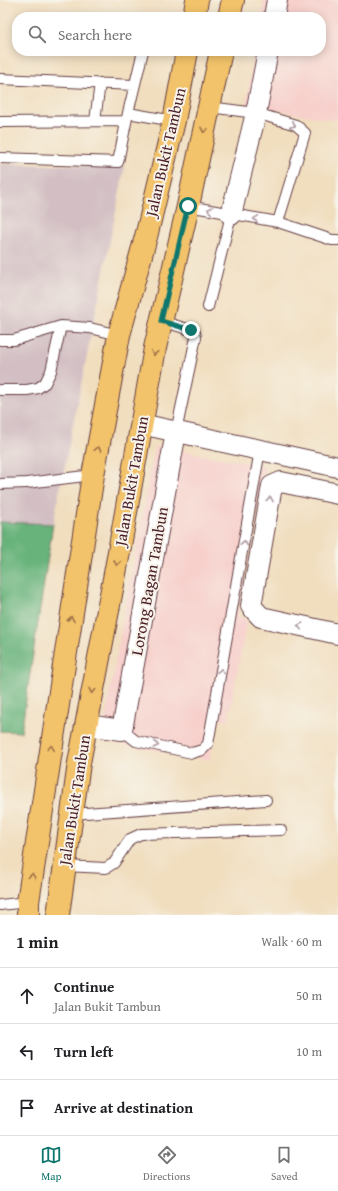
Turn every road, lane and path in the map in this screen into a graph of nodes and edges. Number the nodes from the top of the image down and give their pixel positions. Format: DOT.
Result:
graph roads {
  1 [pos="197,0"];
  2 [pos="233,0"];
  3 [pos="277,0"];
  4 [pos="195,12"];
  5 [pos="230,12"];
  6 [pos="275,12"];
  7 [pos="142,56"];
  8 [pos="186,56"];
  9 [pos="220,56"];
  10 [pos="267,56"];
  11 [pos="0,79"];
  12 [pos="100,84"];
  13 [pos="134,85"];
  14 [pos="209,107"];
  15 [pos="256,113"];
  16 [pos="127,117"];
  17 [pos="95,121"];
  18 [pos="174,121"];
  19 [pos="0,122"];
  20 [pos="0,158"];
  21 [pos="188,206"];
  22 [pos="231,215"];
  23 [pos="278,222"];
  24 [pos="338,240"];
  25 [pos="208,307"];
  26 [pos="161,321"];
  27 [pos="61,326"];
  28 [pos="119,335"];
  29 [pos="0,340"];
  30 [pos="0,390"];
  31 [pos="141,424"];
  32 [pos="176,432"];
  33 [pos="260,450"];
  34 [pos="338,467"];
  35 [pos="93,475"];
  36 [pos="0,484"];
  37 [pos="338,494"];
  38 [pos="338,634"];
  39 [pos="86,725"];
  40 [pos="122,730"];
  41 [pos="266,800"];
  42 [pos="72,814"];
  43 [pos="281,830"];
  44 [pos="64,866"];
  45 [pos="0,905"];
  46 [pos="28,908"];
  47 [pos="58,915"];
  1 -- 4 [label="main road"];
  2 -- 5 [label="main road"];
  3 -- 6 [label="street"];
  7 -- 13 [label="lane"];
  8 -- 18 [label="main road, Jalan Bukit Tambun"];
  9 -- 14 [label="main road, Jalan Bukit Tambun"];
  10 -- 15 [label="street"];
  11 -- 12 [label="lane"];
  12 -- 13 [label="lane"];
  12 -- 17 [label="lane"];
  13 -- 16 [label="lane"];
  14 -- 15 [label="lane"];
  14 -- 21 [label="main road, Jalan Bukit Tambun, one-way"];
  15 -- 22 [label="street"];
  15 -- 23 [label="lane, one-way"];
  16 -- 17 [label="lane"];
  16 -- 18 [label="lane"];
  16 -- 20 [label="lane"];
  17 -- 19 [label="lane"];
  18 -- 28 [label="main road, Jalan Bukit Tambun"];
  22 -- 21 [label="lane, one-way"];
  21 -- 26 [label="main road, Jalan Bukit Tambun"];
  23 -- 22 [label="lane, one-way"];
  22 -- 25 [label="lane"];
  23 -- 24 [label="lane"];
  26 -- 31 [label="main road, Jalan Bukit Tambun, one-way"];
  26 -- 32 [label="lane"];
  27 -- 28 [label="lane"];
  27 -- 29 [label="lane"];
  27 -- 30 [label="lane"];
  35 -- 28 [label="main road, Jalan Bukit Tambun, one-way"];
  31 -- 32 [label="street"];
  31 -- 39 [label="main road, Jalan Bukit Tambun, one-way"];
  32 -- 33 [label="street"];
  32 -- 40 [label="street, Lorong Bagan Tambun"];
  33 -- 34 [label="street"];
  40 -- 33 [label="lane, one-way"];
  35 -- 36 [label="lane"];
  46 -- 35 [label="main road, Jalan Bukit Tambun, one-way"];
  38 -- 37 [label="street, one-way"];
  39 -- 40 [label="street"];
  39 -- 42 [label="main road, Jalan Bukit Tambun"];
  41 -- 42 [label="lane"];
  42 -- 44 [label="main road, Jalan Bukit Tambun"];
  43 -- 44 [label="lane"];
  44 -- 47 [label="main road, Jalan Bukit Tambun"];
  45 -- 46 [label="lane"];
}
